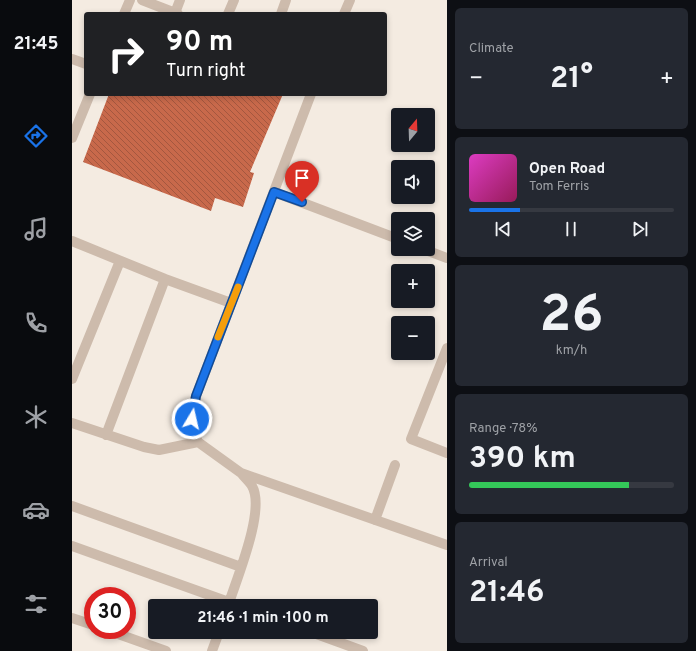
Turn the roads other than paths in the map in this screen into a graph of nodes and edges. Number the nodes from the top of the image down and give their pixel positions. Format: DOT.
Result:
graph roads {
  1 [pos="130,0"];
  2 [pos="142,0"];
  3 [pos="180,0"];
  4 [pos="234,0"];
  5 [pos="286,0"];
  6 [pos="350,0"];
  7 [pos="125,12"];
  8 [pos="173,12"];
  9 [pos="176,12"];
  10 [pos="229,12"];
  11 [pos="282,12"];
  12 [pos="345,12"];
  13 [pos="72,59"];
  14 [pos="84,63"];
  15 [pos="89,96"];
  16 [pos="311,96"];
  17 [pos="72,138"];
  18 [pos="274,192"];
  19 [pos="391,236"];
  20 [pos="72,241"];
  21 [pos="435,253"];
  22 [pos="447,258"];
  23 [pos="120,261"];
  24 [pos="165,279"];
  25 [pos="231,303"];
  26 [pos="447,348"];
  27 [pos="72,379"];
  28 [pos="72,423"];
  29 [pos="106,436"];
  30 [pos="198,442"];
  31 [pos="447,452"];
  32 [pos="395,465"];
  33 [pos="241,473"];
  34 [pos="72,506"];
  35 [pos="375,520"];
  36 [pos="447,545"];
  37 [pos="72,546"];
  38 [pos="241,567"];
  39 [pos="215,599"];
  40 [pos="230,599"];
  41 [pos="72,618"];
  42 [pos="84,622"];
  43 [pos="132,639"];
  44 [pos="216,639"];
  45 [pos="330,639"];
  46 [pos="166,651"];
  47 [pos="212,651"];
  48 [pos="363,651"];
  1 -- 7 [label="street"];
  2 -- 8 [label="street"];
  3 -- 9 [label="street"];
  4 -- 10 [label="street"];
  5 -- 11 [label="street"];
  6 -- 12 [label="street"];
  13 -- 14 [label="street"];
  15 -- 17 [label="street"];
  16 -- 18 [label="street"];
  18 -- 19 [label="street"];
  18 -- 25 [label="street"];
  20 -- 23 [label="street"];
  21 -- 22 [label="street"];
  23 -- 24 [label="street"];
  23 -- 27 [label="street"];
  24 -- 25 [label="street"];
  24 -- 29 [label="street"];
  25 -- 30 [label="street"];
  26 -- 31 [label="street"];
  28 -- 29 [label="street"];
  29 -- 30 [label="street"];
  30 -- 33 [label="street"];
  32 -- 35 [label="street"];
  33 -- 35 [label="street"];
  33 -- 38 [label="street"];
  34 -- 38 [label="street"];
  35 -- 36 [label="street"];
  37 -- 39 [label="street"];
  38 -- 40 [label="street"];
  41 -- 42 [label="street"];
  43 -- 46 [label="street"];
  44 -- 47 [label="street"];
  45 -- 48 [label="street"];
}
